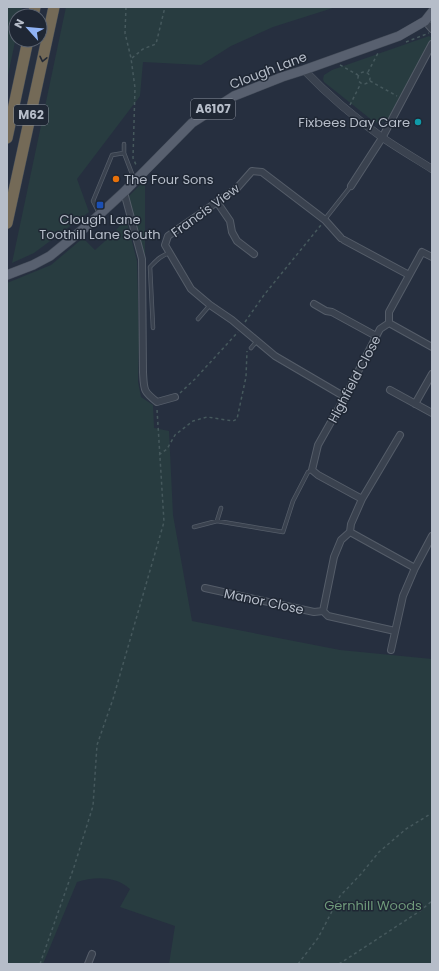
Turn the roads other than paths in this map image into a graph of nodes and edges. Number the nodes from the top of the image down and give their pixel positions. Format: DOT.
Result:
graph roads {
  1 [pos="54,7"];
  2 [pos="432,12"];
  3 [pos="425,21"];
  4 [pos="432,29"];
  5 [pos="432,44"];
  6 [pos="26,48"];
  7 [pos="304,70"];
  8 [pos="7,138"];
  9 [pos="382,138"];
  10 [pos="124,144"];
  11 [pos="124,153"];
  12 [pos="432,169"];
  13 [pos="138,179"];
  14 [pos="351,186"];
  15 [pos="124,192"];
  16 [pos="217,202"];
  17 [pos="100,214"];
  18 [pos="325,220"];
  19 [pos="7,223"];
  20 [pos="170,253"];
  21 [pos="254,254"];
  22 [pos="432,257"];
  23 [pos="7,275"];
  24 [pos="409,275"];
  25 [pos="314,304"];
  26 [pos="210,305"];
  27 [pos="198,319"];
  28 [pos="389,323"];
  29 [pos="153,328"];
  30 [pos="376,336"];
  31 [pos="257,341"];
  32 [pos="432,347"];
  33 [pos="249,348"];
  34 [pos="432,374"];
  35 [pos="390,390"];
  36 [pos="175,397"];
  37 [pos="345,397"];
  38 [pos="415,404"];
  39 [pos="432,414"];
  40 [pos="400,435"];
  41 [pos="312,470"];
  42 [pos="362,499"];
  43 [pos="221,508"];
  44 [pos="217,521"];
  45 [pos="194,527"];
  46 [pos="350,532"];
  47 [pos="432,536"];
  48 [pos="415,568"];
  49 [pos="205,588"];
  50 [pos="323,611"];
  51 [pos="395,631"];
  52 [pos="391,650"];
  53 [pos="92,954"];
  54 [pos="88,964"];
  1 -- 19 [label="highway, M62, one-way"];
  2 -- 3 [label="main road, A6107"];
  3 -- 4 [label="street"];
  3 -- 7 [label="main road, Clough Lane / A6107"];
  5 -- 9 [label="street"];
  6 -- 8 [label="highway, M62"];
  7 -- 9 [label="street"];
  7 -- 13 [label="main road, Clough Lane / A6107"];
  9 -- 12 [label="street"];
  9 -- 14 [label="street"];
  10 -- 11 [label="lane"];
  11 -- 13 [label="lane"];
  11 -- 17 [label="lane"];
  13 -- 15 [label="main road, Clough Lane / A6107"];
  14 -- 18 [label="lane"];
  15 -- 17 [label="main road, Clough Lane / A6107"];
  15 -- 36 [label="street"];
  16 -- 18 [label="street, Francis View"];
  16 -- 20 [label="street, Francis View"];
  16 -- 21 [label="street"];
  17 -- 23 [label="main road, Clough Lane / A6107"];
  18 -- 24 [label="street, Francis View"];
  20 -- 26 [label="street, Francis View"];
  20 -- 29 [label="lane"];
  22 -- 24 [label="street, Highfield Close"];
  24 -- 28 [label="street, Highfield Close"];
  25 -- 30 [label="street"];
  26 -- 27 [label="lane"];
  26 -- 31 [label="street, Francis View"];
  28 -- 30 [label="street, Highfield Close"];
  28 -- 32 [label="street"];
  30 -- 37 [label="street, Highfield Close"];
  31 -- 33 [label="lane"];
  31 -- 37 [label="street, Francis View"];
  34 -- 38 [label="street"];
  35 -- 38 [label="street"];
  37 -- 41 [label="street, Highfield Close"];
  38 -- 39 [label="street"];
  40 -- 42 [label="street"];
  41 -- 42 [label="street"];
  41 -- 44 [label="lane"];
  42 -- 46 [label="street"];
  43 -- 44 [label="lane"];
  44 -- 45 [label="lane"];
  46 -- 48 [label="street"];
  46 -- 50 [label="street, Manor Close"];
  47 -- 48 [label="street"];
  48 -- 51 [label="street"];
  49 -- 50 [label="street, Manor Close"];
  50 -- 51 [label="street, Manor Close"];
  51 -- 52 [label="street"];
  53 -- 54 [label="street"];
}
